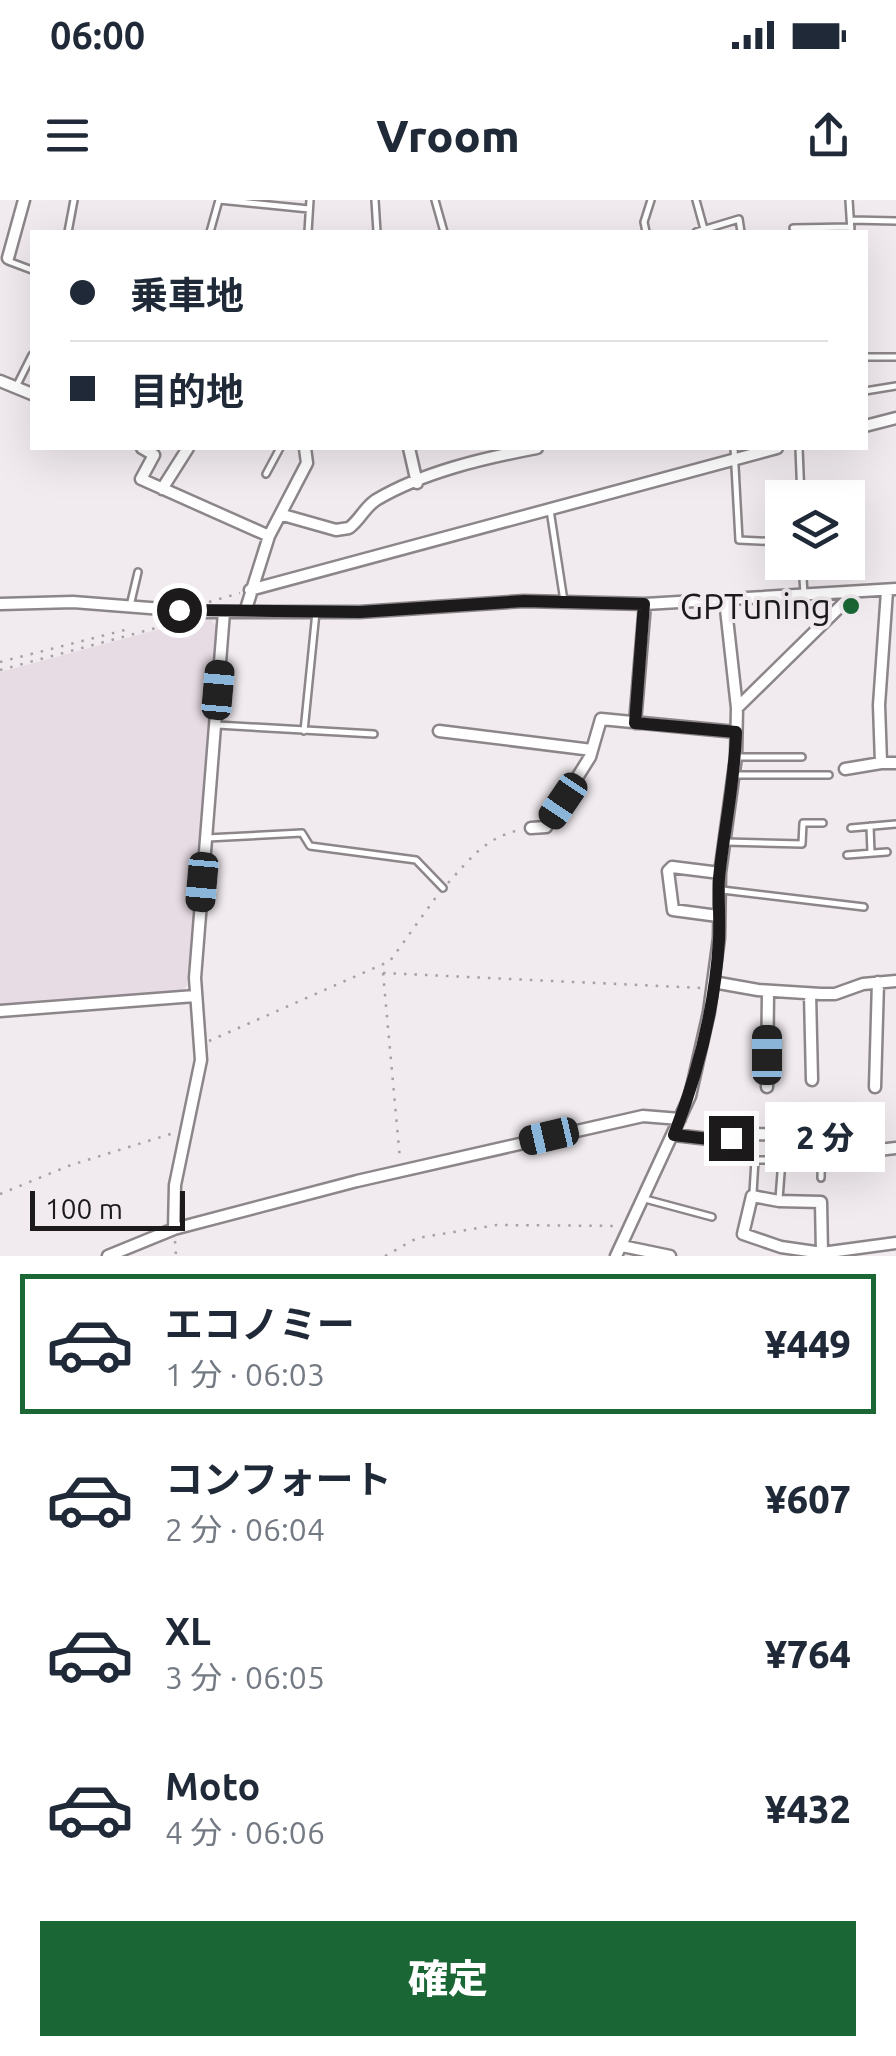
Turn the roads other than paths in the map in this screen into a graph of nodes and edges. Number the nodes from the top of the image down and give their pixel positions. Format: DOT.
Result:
graph roads {
  1 [pos="24,200"];
  2 [pos="74,200"];
  3 [pos="310,200"];
  4 [pos="375,200"];
  5 [pos="435,200"];
  6 [pos="651,200"];
  7 [pos="696,200"];
  8 [pos="849,200"];
  9 [pos="309,208"];
  10 [pos="896,221"];
  11 [pos="851,227"];
  12 [pos="793,228"];
  13 [pos="704,229"];
  14 [pos="68,230"];
  15 [pos="211,230"];
  16 [pos="308,230"];
  17 [pos="378,230"];
  18 [pos="443,230"];
  19 [pos="646,230"];
  20 [pos="741,230"];
  21 [pos="8,258"];
  22 [pos="30,269"];
  23 [pos="868,357"];
  24 [pos="896,357"];
  25 [pos="30,359"];
  26 [pos="0,381"];
  27 [pos="896,386"];
  28 [pos="16,388"];
  29 [pos="868,390"];
  30 [pos="30,393"];
  31 [pos="896,418"];
  32 [pos="868,425"];
  33 [pos="145,450"];
  34 [pos="187,450"];
  35 [pos="279,450"];
  36 [pos="305,450"];
  37 [pos="409,450"];
  38 [pos="760,450"];
  39 [pos="800,450"];
  40 [pos="495,452"];
  41 [pos="734,453"];
  42 [pos="266,474"];
  43 [pos="801,480"];
  44 [pos="417,483"];
  45 [pos="162,488"];
  46 [pos="550,510"];
  47 [pos="282,515"];
  48 [pos="269,536"];
  49 [pos="765,541"];
  50 [pos="138,572"];
  51 [pos="803,580"];
  52 [pos="250,590"];
  53 [pos="892,590"];
  54 [pos="804,594"];
  55 [pos="854,594"];
  56 [pos="726,600"];
  57 [pos="564,602"];
  58 [pos="0,604"];
  59 [pos="644,604"];
  60 [pos="130,606"];
  61 [pos="224,612"];
  62 [pos="245,612"];
  63 [pos="316,612"];
  64 [pos="737,708"];
  65 [pos="635,723"];
  66 [pos="215,724"];
  67 [pos="439,730"];
  68 [pos="304,731"];
  69 [pos="736,732"];
  70 [pos="374,734"];
  71 [pos="592,750"];
  72 [pos="736,757"];
  73 [pos="802,757"];
  74 [pos="881,763"];
  75 [pos="896,763"];
  76 [pos="845,768"];
  77 [pos="734,775"];
  78 [pos="829,775"];
  79 [pos="822,822"];
  80 [pos="896,824"];
  81 [pos="870,826"];
  82 [pos="531,828"];
  83 [pos="851,828"];
  84 [pos="206,838"];
  85 [pos="726,842"];
  86 [pos="888,852"];
  87 [pos="872,853"];
  88 [pos="846,855"];
  89 [pos="720,872"];
  90 [pos="443,888"];
  91 [pos="718,890"];
  92 [pos="864,907"];
  93 [pos="718,916"];
  94 [pos="896,981"];
  95 [pos="878,982"];
  96 [pos="712,985"];
  97 [pos="768,991"];
  98 [pos="810,994"];
  99 [pos="195,996"];
  100 [pos="0,1011"];
  101 [pos="812,1080"];
  102 [pos="767,1087"];
  103 [pos="875,1087"];
  104 [pos="680,1119"];
  105 [pos="674,1135"];
  106 [pos="822,1139"];
  107 [pos="896,1148"];
  108 [pos="821,1178"];
  109 [pos="752,1196"];
  110 [pos="645,1198"];
  111 [pos="779,1201"];
  112 [pos="712,1217"];
  113 [pos="174,1229"];
  114 [pos="896,1243"];
  115 [pos="619,1251"];
  116 [pos="822,1254"];
  117 [pos="108,1256"];
  118 [pos="670,1256"];
  1 -- 21 [label="street"];
  2 -- 14 [label="lane"];
  3 -- 9 [label="lane"];
  4 -- 17 [label="lane"];
  5 -- 18 [label="lane"];
  6 -- 19 [label="lane"];
  7 -- 13 [label="lane"];
  8 -- 11 [label="lane"];
  9 -- 15 [label="lane"];
  9 -- 16 [label="lane"];
  10 -- 11 [label="lane"];
  11 -- 12 [label="lane"];
  13 -- 20 [label="lane"];
  21 -- 22 [label="lane"];
  23 -- 24 [label="lane"];
  25 -- 28 [label="lane"];
  26 -- 28 [label="street"];
  27 -- 29 [label="lane"];
  28 -- 30 [label="street"];
  31 -- 32 [label="street"];
  33 -- 45 [label="street"];
  34 -- 45 [label="street"];
  35 -- 42 [label="lane"];
  36 -- 47 [label="street"];
  37 -- 44 [label="street"];
  38 -- 41 [label="street"];
  39 -- 43 [label="lane"];
  40 -- 44 [label="street"];
  41 -- 46 [label="street"];
  41 -- 49 [label="lane"];
  44 -- 47 [label="street"];
  45 -- 48 [label="street"];
  46 -- 52 [label="street"];
  46 -- 57 [label="lane"];
  47 -- 48 [label="street"];
  48 -- 52 [label="street"];
  50 -- 60 [label="lane"];
  51 -- 54 [label="lane"];
  52 -- 62 [label="street"];
  53 -- 55 [label="street"];
  53 -- 74 [label="street"];
  54 -- 55 [label="street"];
  54 -- 56 [label="street"];
  55 -- 64 [label="street"];
  56 -- 59 [label="street"];
  56 -- 64 [label="street"];
  57 -- 59 [label="street"];
  57 -- 63 [label="street"];
  58 -- 60 [label="street"];
  59 -- 65 [label="street"];
  60 -- 61 [label="street"];
  61 -- 62 [label="street"];
  61 -- 66 [label="street"];
  62 -- 63 [label="street"];
  63 -- 68 [label="lane"];
  64 -- 69 [label="street"];
  65 -- 69 [label="street"];
  65 -- 71 [label="street"];
  66 -- 68 [label="lane"];
  66 -- 84 [label="street"];
  67 -- 71 [label="street"];
  68 -- 70 [label="lane"];
  69 -- 72 [label="street"];
  71 -- 82 [label="street"];
  72 -- 73 [label="lane"];
  72 -- 77 [label="street"];
  74 -- 75 [label="street"];
  74 -- 76 [label="street"];
  77 -- 78 [label="lane"];
  77 -- 85 [label="street"];
  79 -- 85 [label="lane"];
  80 -- 81 [label="lane"];
  81 -- 83 [label="lane"];
  81 -- 87 [label="lane"];
  84 -- 90 [label="lane"];
  84 -- 99 [label="street"];
  85 -- 89 [label="street"];
  86 -- 87 [label="lane"];
  87 -- 88 [label="lane"];
  89 -- 91 [label="street"];
  89 -- 93 [label="street"];
  91 -- 92 [label="lane"];
  91 -- 93 [label="street"];
  93 -- 96 [label="street"];
  94 -- 95 [label="street"];
  95 -- 98 [label="street"];
  95 -- 103 [label="street"];
  96 -- 97 [label="street"];
  96 -- 104 [label="street"];
  97 -- 98 [label="street"];
  97 -- 102 [label="street"];
  98 -- 101 [label="street"];
  99 -- 100 [label="street"];
  99 -- 113 [label="street"];
  104 -- 105 [label="street"];
  104 -- 113 [label="street"];
  105 -- 106 [label="street"];
  105 -- 110 [label="street"];
  106 -- 107 [label="street"];
  106 -- 108 [label="lane"];
  109 -- 111 [label="street"];
  109 -- 111 [label="lane"];
  109 -- 116 [label="street"];
  110 -- 112 [label="lane"];
  110 -- 115 [label="street"];
  111 -- 116 [label="street"];
  113 -- 117 [label="street"];
  114 -- 116 [label="street"];
  115 -- 118 [label="street"];
}
